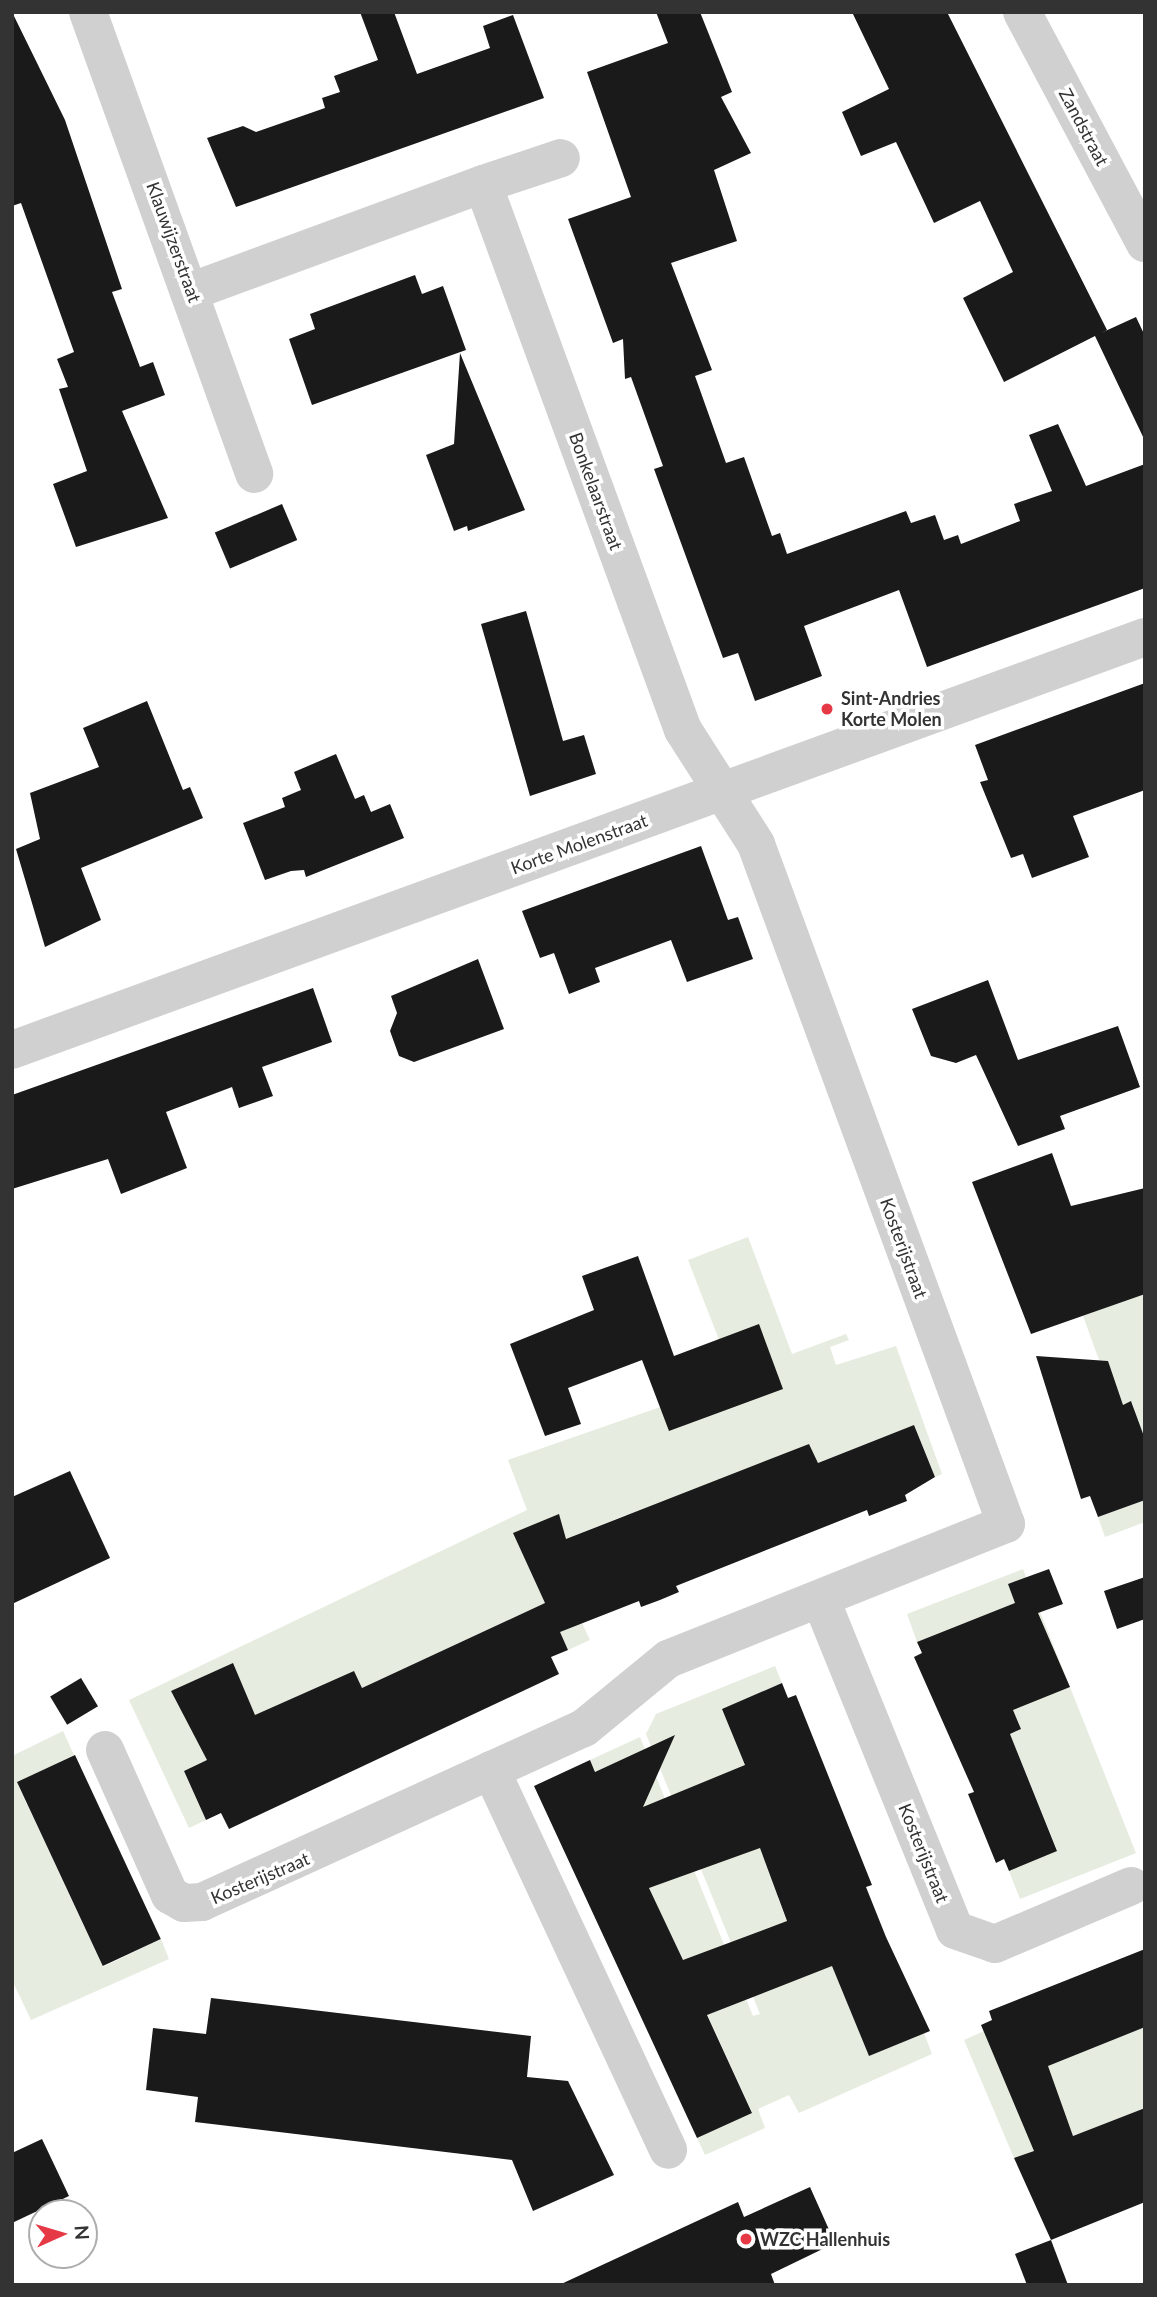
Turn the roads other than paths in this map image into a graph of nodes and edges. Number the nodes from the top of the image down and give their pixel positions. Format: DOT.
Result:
graph roads {
  1 [pos="88,12"];
  2 [pos="1022,12"];
  3 [pos="561,158"];
  4 [pos="484,184"];
  5 [pos="1145,243"];
  6 [pos="192,290"];
  7 [pos="254,474"];
  8 [pos="1145,637"];
  9 [pos="719,793"];
  10 [pos="12,1050"];
  11 [pos="821,1600"];
  12 [pos="106,1749"];
  13 [pos="492,1770"];
  14 [pos="1131,1886"];
  15 [pos="668,2150"];
  1 -- 6 [label="street, Klauwijzerstraat"];
  2 -- 5 [label="street, Zandstraat"];
  3 -- 4 [label="street"];
  4 -- 6 [label="street"];
  4 -- 9 [label="street, Bonkelaarstraat"];
  6 -- 7 [label="street, Klauwijzerstraat"];
  8 -- 9 [label="street, Korte Molenstraat"];
  9 -- 10 [label="street, Korte Molenstraat"];
  9 -- 11 [label="street, Kosterijstraat"];
  11 -- 13 [label="street, Kosterijstraat"];
  11 -- 14 [label="street, Kosterijstraat"];
  12 -- 13 [label="street, Kosterijstraat"];
  13 -- 15 [label="street"];
}
